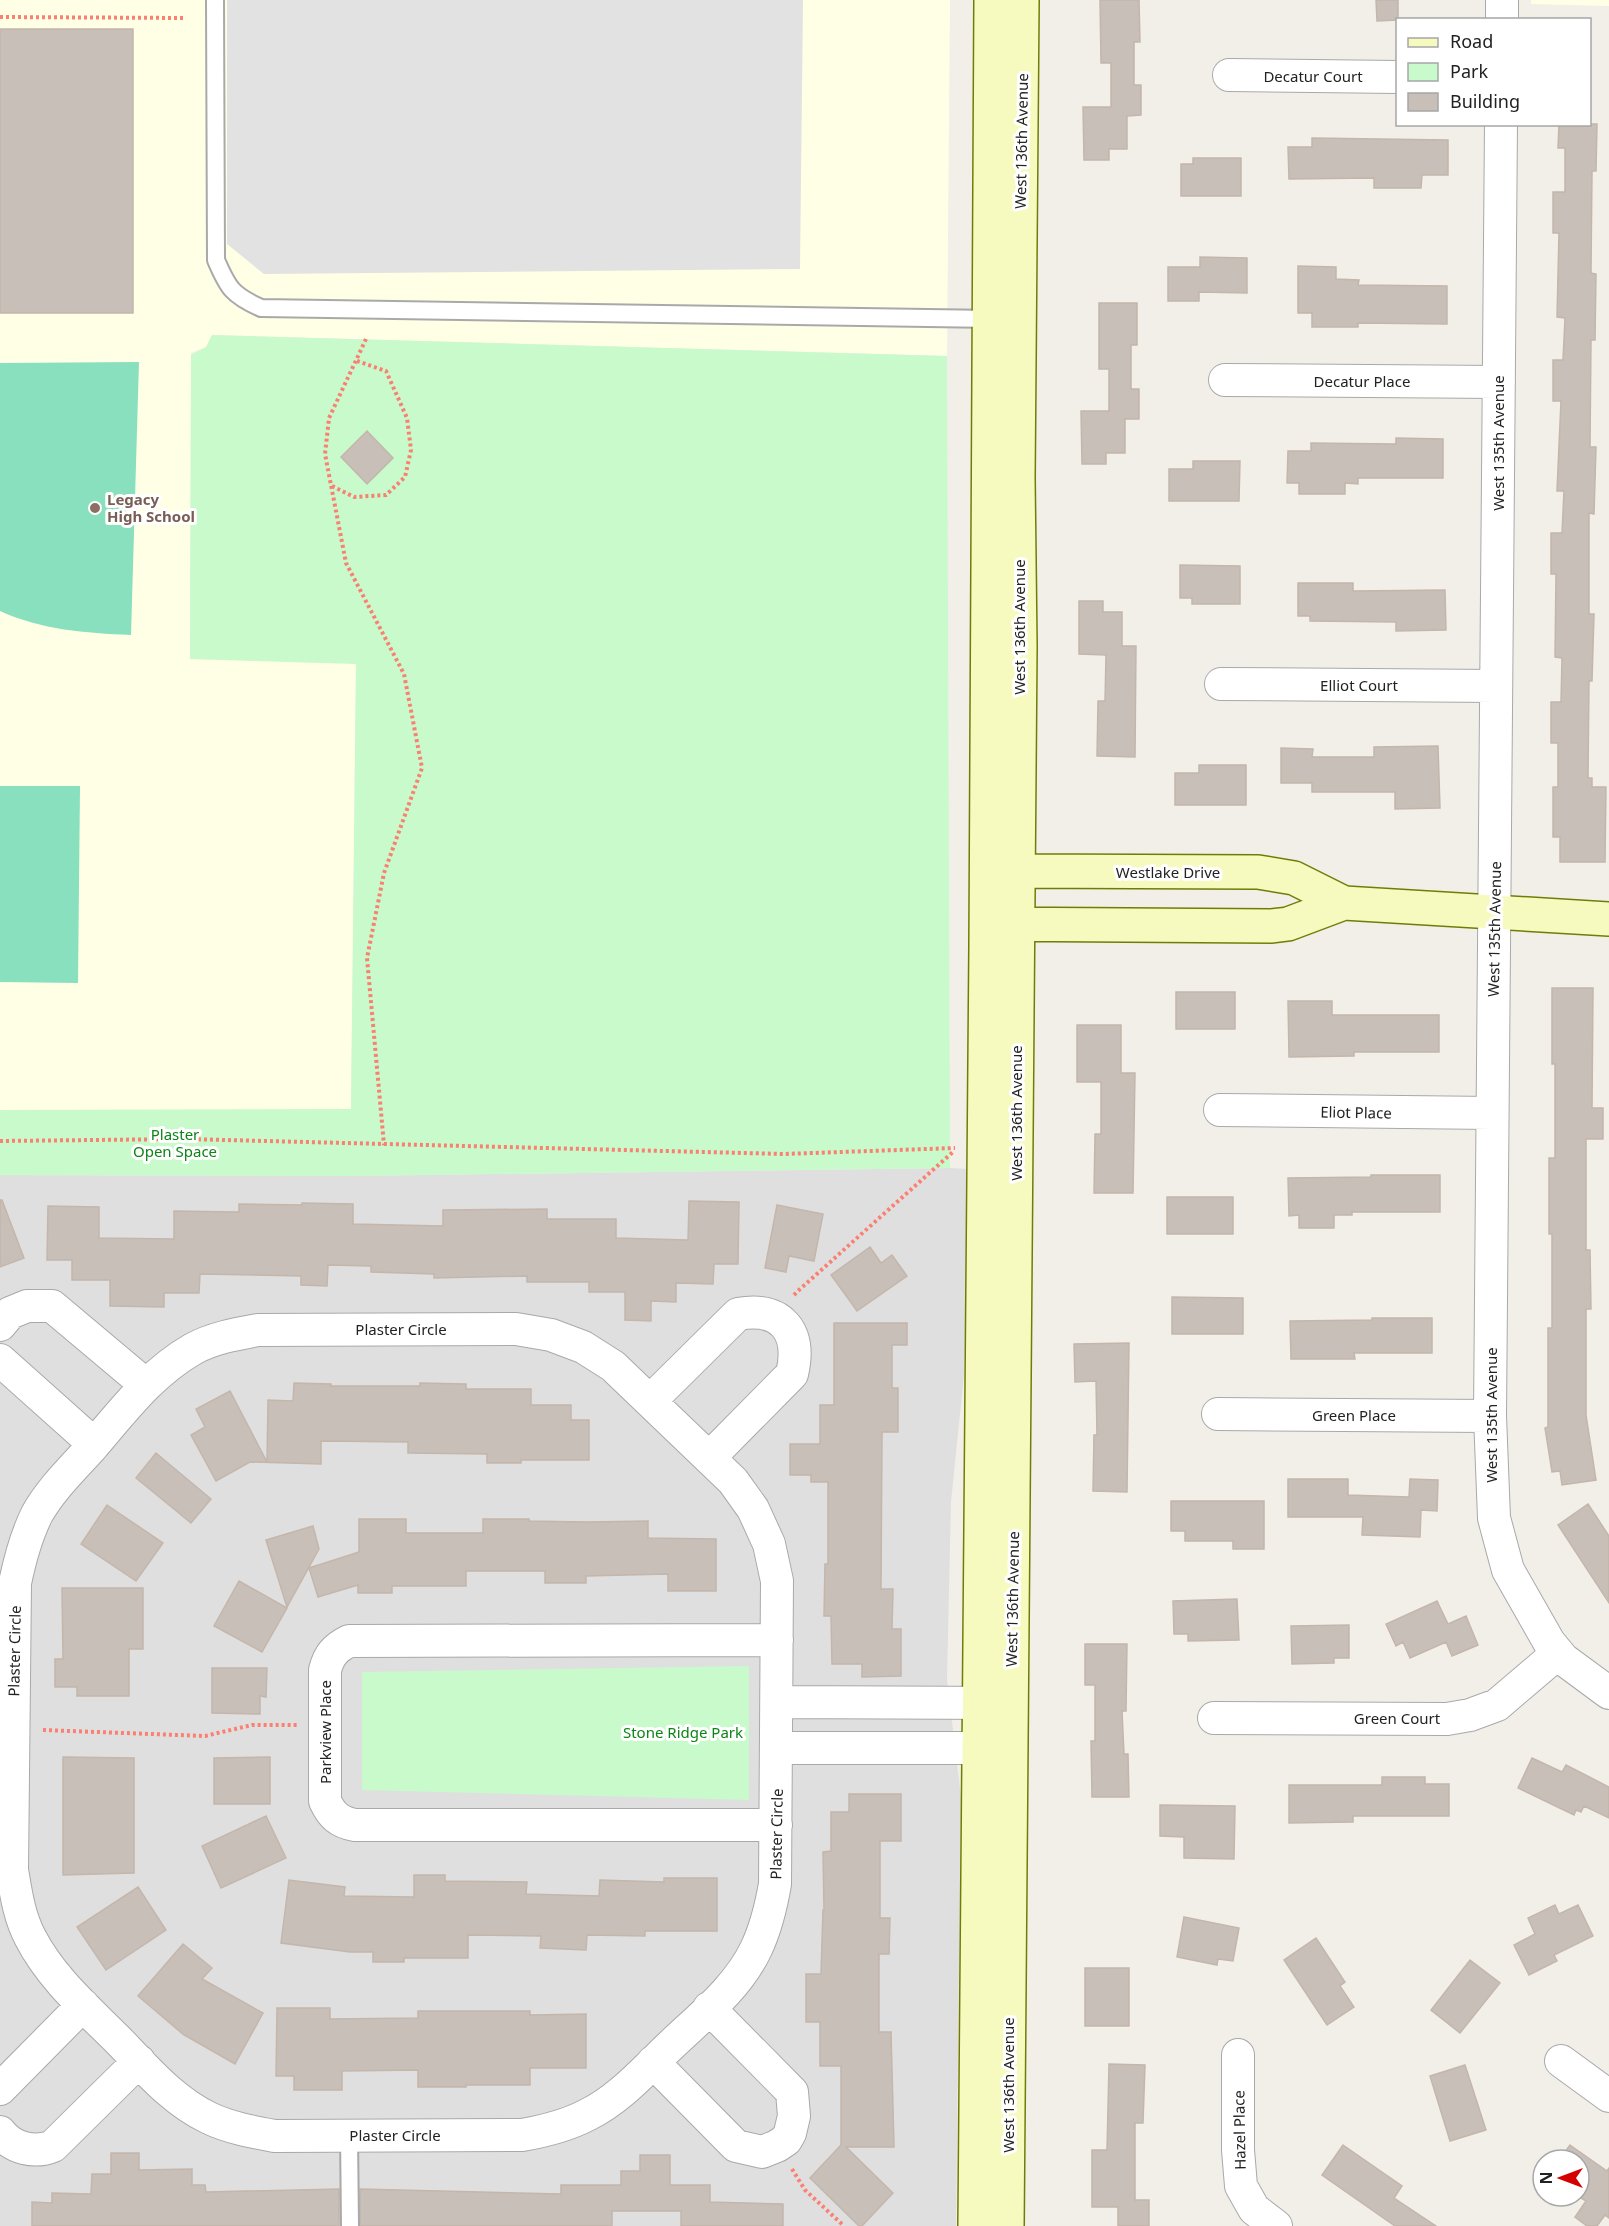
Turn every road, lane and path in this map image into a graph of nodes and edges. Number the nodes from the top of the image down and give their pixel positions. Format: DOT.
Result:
graph roads {
  1 [pos="215,0"];
  2 [pos="991,0"];
  3 [pos="1022,0"];
  4 [pos="1502,0"];
  5 [pos="0,17"];
  6 [pos="183,18"];
  7 [pos="1502,18"];
  8 [pos="1229,75"];
  9 [pos="1396,77"];
  10 [pos="1501,126"];
  11 [pos="1004,319"];
  12 [pos="366,339"];
  13 [pos="357,361"];
  14 [pos="1225,380"];
  15 [pos="1498,382"];
  16 [pos="331,485"];
  17 [pos="1221,684"];
  18 [pos="1496,686"];
  19 [pos="1002,871"];
  20 [pos="1344,903"];
  21 [pos="1494,912"];
  22 [pos="1609,919"];
  23 [pos="1001,924"];
  24 [pos="1220,1110"];
  25 [pos="1492,1113"];
  26 [pos="0,1141"];
  27 [pos="384,1145"];
  28 [pos="777,1319"];
  29 [pos="0,1325"];
  30 [pos="0,1360"];
  31 [pos="146,1385"];
  32 [pos="651,1400"];
  33 [pos="1218,1414"];
  34 [pos="1490,1416"];
  35 [pos="94,1444"];
  36 [pos="710,1457"];
  37 [pos="777,1640"];
  38 [pos="1558,1653"];
  39 [pos="1609,1693"];
  40 [pos="777,1702"];
  41 [pos="996,1703"];
  42 [pos="1214,1718"];
  43 [pos="325,1725"];
  44 [pos="14,1728"];
  45 [pos="777,1748"];
  46 [pos="1011,1748"];
  47 [pos="979,1749"];
  48 [pos="776,1825"];
  49 [pos="83,2005"];
  50 [pos="709,2008"];
  51 [pos="1238,2055"];
  52 [pos="139,2061"];
  53 [pos="1561,2061"];
  54 [pos="653,2062"];
  55 [pos="0,2089"];
  56 [pos="1609,2096"];
  57 [pos="0,2132"];
  58 [pos="350,2135"];
  59 [pos="777,2146"];
  60 [pos="350,2226"];
  61 [pos="844,2226"];
  62 [pos="975,2226"];
  63 [pos="1007,2226"];
  64 [pos="1276,2226"];
  1 -- 11 [label="lane"];
  2 -- 11 [label="main road, West 136th Avenue"];
  3 -- 11 [label="main road, West 136th Avenue"];
  4 -- 7 [label="street"];
  5 -- 6 [label="path"];
  8 -- 9 [label="street, Decatur Court"];
  10 -- 15 [label="street, West 135th Avenue"];
  11 -- 19 [label="main road, West 136th Avenue"];
  12 -- 13 [label="path"];
  13 -- 16 [label="path"];
  13 -- 16 [label="path"];
  14 -- 15 [label="street, Decatur Place"];
  15 -- 18 [label="street, West 135th Avenue"];
  16 -- 27 [label="path"];
  17 -- 18 [label="street, Elliot Court"];
  18 -- 21 [label="street, West 135th Avenue"];
  19 -- 20 [label="main road, Westlake Drive"];
  19 -- 23 [label="main road, West 136th Avenue"];
  20 -- 21 [label="main road, Westlake Drive"];
  20 -- 23 [label="main road, Westlake Drive"];
  21 -- 22 [label="main road, Westlake Drive"];
  21 -- 25 [label="street, West 135th Avenue"];
  23 -- 41 [label="main road, West 136th Avenue"];
  24 -- 25 [label="street, Eliot Place"];
  25 -- 34 [label="street, West 135th Avenue"];
  26 -- 27 [label="path"];
  27 -- 28 [label="path"];
  28 -- 32 [label="street"];
  28 -- 36 [label="street"];
  29 -- 31 [label="street"];
  30 -- 35 [label="street"];
  31 -- 32 [label="street, Plaster Circle"];
  31 -- 35 [label="street, Plaster Circle"];
  32 -- 36 [label="street, Plaster Circle"];
  33 -- 34 [label="street, Green Place"];
  34 -- 38 [label="street, West 135th Avenue"];
  35 -- 44 [label="street, Plaster Circle"];
  36 -- 37 [label="street, Plaster Circle"];
  37 -- 40 [label="street, Plaster Circle"];
  37 -- 43 [label="street, Parkview Place"];
  38 -- 39 [label="street, West 135th Avenue"];
  38 -- 42 [label="street, Green Court"];
  40 -- 41 [label="street"];
  40 -- 45 [label="street, Plaster Circle"];
  41 -- 46 [label="main road, West 136th Avenue"];
  41 -- 47 [label="main road, West 136th Avenue"];
  43 -- 44 [label="path"];
  43 -- 48 [label="street, Parkview Place"];
  44 -- 49 [label="street, Plaster Circle"];
  45 -- 47 [label="street"];
  45 -- 48 [label="street, Plaster Circle"];
  46 -- 47 [label="street"];
  46 -- 63 [label="main road, West 136th Avenue"];
  47 -- 62 [label="main road, West 136th Avenue"];
  48 -- 50 [label="street, Plaster Circle"];
  49 -- 52 [label="street, Plaster Circle"];
  49 -- 55 [label="street"];
  50 -- 54 [label="street, Plaster Circle"];
  50 -- 59 [label="street"];
  51 -- 64 [label="street, Hazel Place"];
  52 -- 57 [label="street"];
  52 -- 58 [label="street, Plaster Circle"];
  53 -- 56 [label="street"];
  54 -- 58 [label="street, Plaster Circle"];
  54 -- 59 [label="street"];
  58 -- 60 [label="lane"];
  59 -- 61 [label="path"];
}
